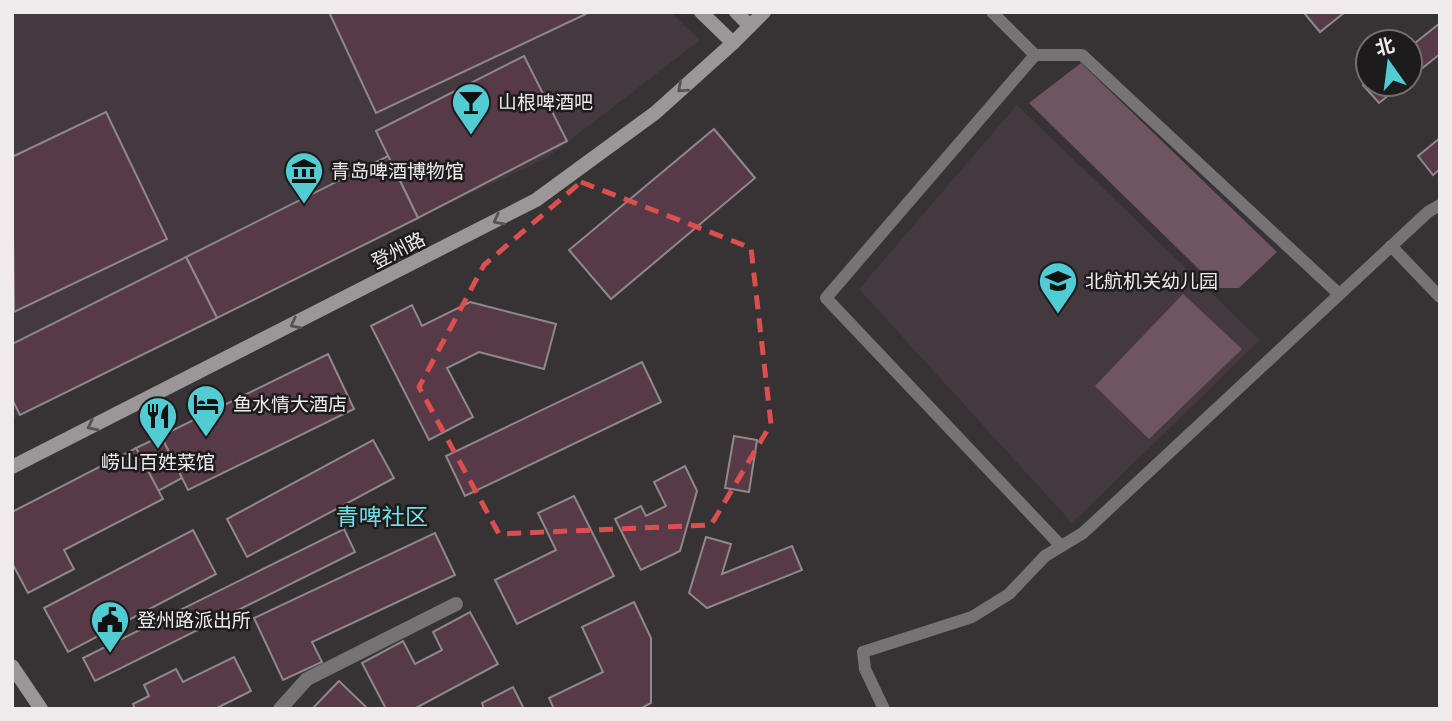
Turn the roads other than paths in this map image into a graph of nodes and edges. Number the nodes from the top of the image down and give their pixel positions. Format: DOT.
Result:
graph roads {
  1 [pos="701,12"];
  2 [pos="736,12"];
  3 [pos="764,12"];
  4 [pos="992,12"];
  5 [pos="750,26"];
  6 [pos="733,43"];
  7 [pos="1035,55"];
  8 [pos="1440,205"];
  9 [pos="1391,246"];
  10 [pos="1339,294"];
  11 [pos="1440,297"];
  12 [pos="12,467"];
  13 [pos="1061,547"];
  14 [pos="456,604"];
  15 [pos="12,666"];
  16 [pos="41,709"];
  17 [pos="280,709"];
  18 [pos="884,709"];
  1 -- 6 [label="main road"];
  2 -- 5 [label="main road"];
  3 -- 5 [label="main road, 登州路"];
  4 -- 7 [label="lane"];
  5 -- 6 [label="main road, 登州路"];
  6 -- 12 [label="main road, 登州路, one-way"];
  7 -- 10 [label="lane"];
  7 -- 13 [label="lane"];
  8 -- 9 [label="lane"];
  9 -- 10 [label="lane"];
  9 -- 11 [label="lane"];
  10 -- 13 [label="lane"];
  13 -- 18 [label="lane"];
  14 -- 17 [label="street"];
  15 -- 16 [label="main road"];
}
